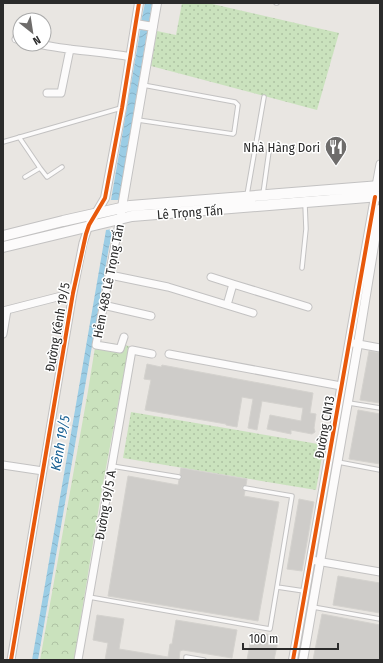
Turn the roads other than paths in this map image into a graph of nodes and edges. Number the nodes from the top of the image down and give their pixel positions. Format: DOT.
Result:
graph roads {
  1 [pos="139,3"];
  2 [pos="156,3"];
  3 [pos="144,25"];
  4 [pos="52,46"];
  5 [pos="70,49"];
  6 [pos="131,56"];
  7 [pos="142,85"];
  8 [pos="47,93"];
  9 [pos="264,98"];
  10 [pos="122,108"];
  11 [pos="137,120"];
  12 [pos="19,137"];
  13 [pos="3,142"];
  14 [pos="269,151"];
  15 [pos="380,164"];
  16 [pos="62,167"];
  17 [pos="40,168"];
  18 [pos="25,178"];
  19 [pos="378,186"];
  20 [pos="263,195"];
  21 [pos="247,196"];
  22 [pos="377,197"];
  23 [pos="305,203"];
  24 [pos="122,207"];
  25 [pos="380,209"];
  26 [pos="96,213"];
  27 [pos="120,218"];
  28 [pos="89,226"];
  29 [pos="3,236"];
  30 [pos="3,247"];
  31 [pos="302,268"];
  32 [pos="110,275"];
  33 [pos="211,277"];
  34 [pos="233,284"];
  35 [pos="73,293"];
  36 [pos="103,305"];
  37 [pos="226,305"];
  38 [pos="308,307"];
  39 [pos="5,310"];
  40 [pos="253,313"];
  41 [pos="359,314"];
  42 [pos="151,316"];
  43 [pos="3,334"];
  44 [pos="124,337"];
  45 [pos="349,342"];
  46 [pos="358,344"];
  47 [pos="380,348"];
  48 [pos="152,354"];
  49 [pos="168,354"];
  50 [pos="341,386"];
  51 [pos="338,401"];
  52 [pos="348,403"];
  53 [pos="380,408"];
  54 [pos="338,462"];
  55 [pos="3,465"];
  56 [pos="112,466"];
  57 [pos="380,470"];
  58 [pos="43,471"];
  59 [pos="179,477"];
  60 [pos="245,488"];
  61 [pos="311,560"];
  62 [pos="320,562"];
  63 [pos="380,572"];
  64 [pos="277,587"];
  65 [pos="305,591"];
  66 [pos="89,598"];
  67 [pos="312,607"];
  68 [pos="380,619"];
  69 [pos="11,660"];
  70 [pos="78,660"];
  71 [pos="186,660"];
  72 [pos="204,660"];
  73 [pos="293,660"];
  74 [pos="303,660"];
  1 -- 3 [label="street, Đường Kênh 19/5"];
  2 -- 3 [label="street, Đường Kênh 19/5"];
  3 -- 6 [label="street, Đường Kênh 19/5"];
  3 -- 7 [label="street, Đường Kênh 19/5"];
  4 -- 5 [label="street"];
  5 -- 6 [label="street"];
  5 -- 8 [label="street"];
  6 -- 10 [label="street, Đường Kênh 19/5"];
  7 -- 11 [label="street, Đường Kênh 19/5"];
  7 -- 11 [label="lane"];
  9 -- 21 [label="lane"];
  10 -- 12 [label="lane"];
  10 -- 26 [label="street, Đường Kênh 19/5"];
  11 -- 24 [label="street, Đường Kênh 19/5"];
  12 -- 13 [label="lane"];
  12 -- 17 [label="lane"];
  14 -- 20 [label="lane"];
  15 -- 19 [label="street"];
  16 -- 17 [label="lane"];
  17 -- 18 [label="lane"];
  19 -- 20 [label="main road, Lê Trọng Tấn"];
  19 -- 22 [label="main road"];
  20 -- 21 [label="main road, Lê Trọng Tấn"];
  21 -- 24 [label="main road, Lê Trọng Tấn"];
  22 -- 23 [label="main road, Lê Trọng Tấn"];
  22 -- 41 [label="street, Đường CN13"];
  23 -- 27 [label="main road, Lê Trọng Tấn"];
  23 -- 31 [label="lane"];
  24 -- 26 [label="main road, Lê Trọng Tấn"];
  24 -- 27 [label="street, Đường Kênh 19/5"];
  25 -- 41 [label="street, Đường CN13"];
  26 -- 28 [label="street, Đường Kênh 19/5"];
  26 -- 29 [label="main road, Lê Trọng Tấn"];
  27 -- 28 [label="main road, Lê Trọng Tấn"];
  27 -- 32 [label="street, Hẻm 488 Lê Trọng Tấn"];
  28 -- 30 [label="main road, Lê Trọng Tấn"];
  28 -- 35 [label="street, Đường Kênh 19/5"];
  32 -- 36 [label="street, Hẻm 488 Lê Trọng Tấn"];
  32 -- 37 [label="street"];
  33 -- 34 [label="street"];
  34 -- 37 [label="street"];
  34 -- 38 [label="street"];
  35 -- 39 [label="street"];
  35 -- 58 [label="street, Đường Kênh 19/5"];
  36 -- 42 [label="street"];
  36 -- 44 [label="street, Hẻm 488 Lê Trọng Tấn"];
  37 -- 40 [label="street"];
  39 -- 43 [label="street"];
  41 -- 45 [label="street, Đường CN13"];
  41 -- 46 [label="street, Đường CN13"];
  45 -- 46 [label="street"];
  45 -- 50 [label="street, Đường CN13"];
  46 -- 47 [label="street"];
  46 -- 52 [label="street, Đường CN13"];
  48 -- 56 [label="street, Đường 19/5 A"];
  49 -- 50 [label="street"];
  50 -- 51 [label="street, Đường CN13"];
  51 -- 52 [label="street"];
  51 -- 61 [label="street, Đường CN13"];
  52 -- 53 [label="lane"];
  52 -- 54 [label="street, Đường CN13"];
  54 -- 57 [label="lane"];
  54 -- 62 [label="street, Đường CN13"];
  55 -- 58 [label="street"];
  56 -- 59 [label="lane"];
  56 -- 66 [label="street, Đường 19/5 A"];
  58 -- 69 [label="street, Đường Kênh 19/5"];
  60 -- 64 [label="lane"];
  61 -- 62 [label="street"];
  61 -- 65 [label="street, Đường CN13"];
  62 -- 63 [label="street"];
  62 -- 67 [label="street, Đường CN13"];
  64 -- 65 [label="lane"];
  64 -- 66 [label="lane"];
  65 -- 73 [label="street, Đường CN13"];
  66 -- 70 [label="street, Đường 19/5 A"];
  67 -- 68 [label="lane"];
  67 -- 74 [label="street, Đường CN13"];
  71 -- 72 [label="lane"];
}
